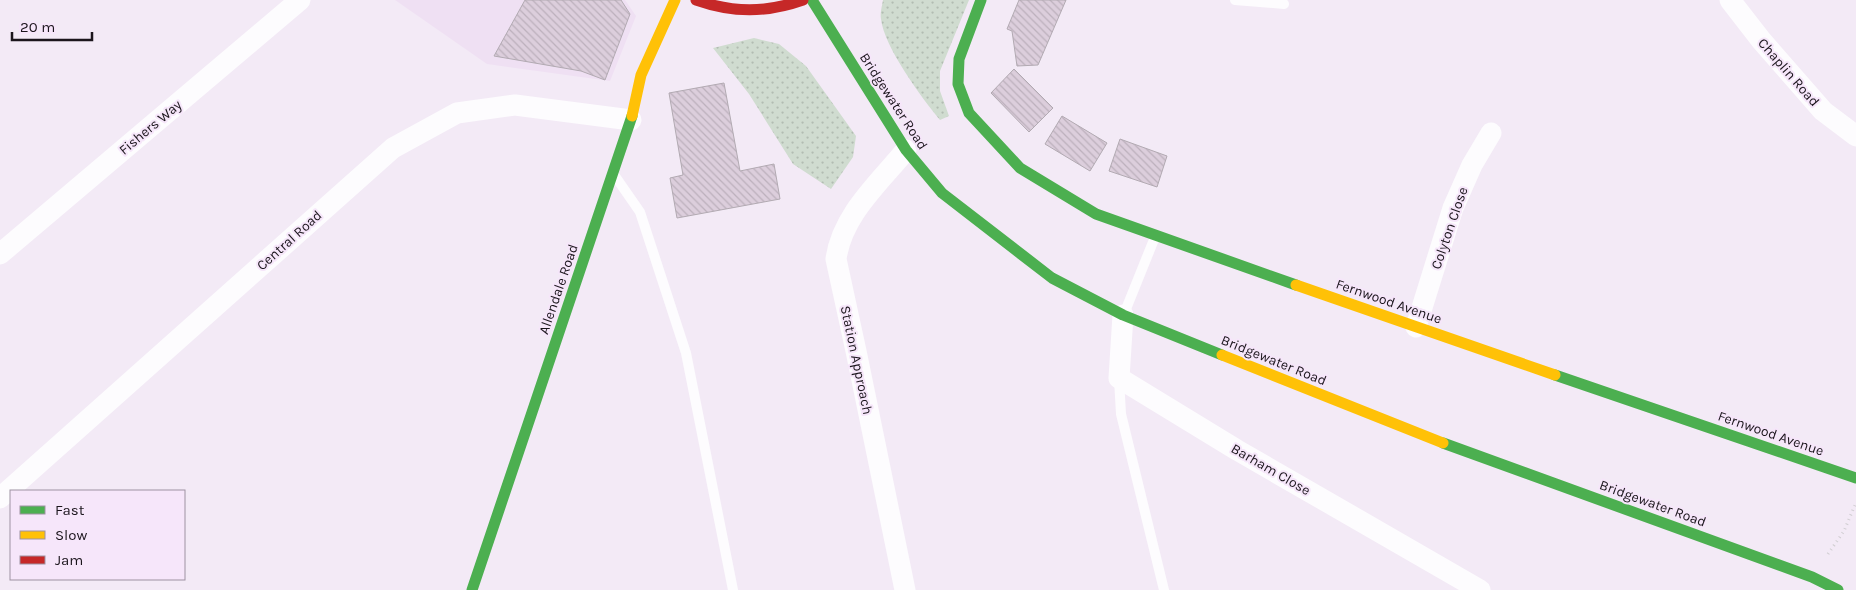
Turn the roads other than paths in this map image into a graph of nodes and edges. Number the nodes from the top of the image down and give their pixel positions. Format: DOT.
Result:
graph roads {
  1 [pos="300,0"];
  2 [pos="675,0"];
  3 [pos="696,0"];
  4 [pos="802,0"];
  5 [pos="812,0"];
  6 [pos="981,0"];
  7 [pos="1235,0"];
  8 [pos="1730,0"];
  9 [pos="1284,4"];
  10 [pos="631,120"];
  11 [pos="1491,133"];
  12 [pos="1856,136"];
  13 [pos="906,150"];
  14 [pos="613,173"];
  15 [pos="1155,236"];
  16 [pos="0,254"];
  17 [pos="1123,315"];
  18 [pos="1416,327"];
  19 [pos="1119,378"];
  20 [pos="1856,478"];
  21 [pos="0,498"];
  22 [pos="472,590"];
  23 [pos="733,590"];
  24 [pos="905,590"];
  25 [pos="1164,590"];
  26 [pos="1480,590"];
  27 [pos="1838,590"];
  1 -- 16 [label="street, Fishers Way"];
  2 -- 10 [label="street, Allendale Road"];
  3 -- 4 [label="street"];
  5 -- 13 [label="street, Bridgewater Road"];
  6 -- 15 [label="street, Fernwood Avenue"];
  7 -- 9 [label="lane"];
  8 -- 12 [label="street, Chaplin Road"];
  10 -- 14 [label="street, Allendale Road"];
  10 -- 21 [label="street, Central Road"];
  11 -- 18 [label="street, Colyton Close"];
  13 -- 17 [label="street, Bridgewater Road"];
  13 -- 24 [label="street, Station Approach"];
  14 -- 22 [label="street, Allendale Road"];
  14 -- 23 [label="lane"];
  15 -- 17 [label="lane"];
  15 -- 18 [label="street, Fernwood Avenue"];
  17 -- 19 [label="street"];
  17 -- 27 [label="street, Bridgewater Road"];
  18 -- 20 [label="street, Fernwood Avenue"];
  19 -- 25 [label="lane"];
  19 -- 26 [label="street, Barham Close"];
}
